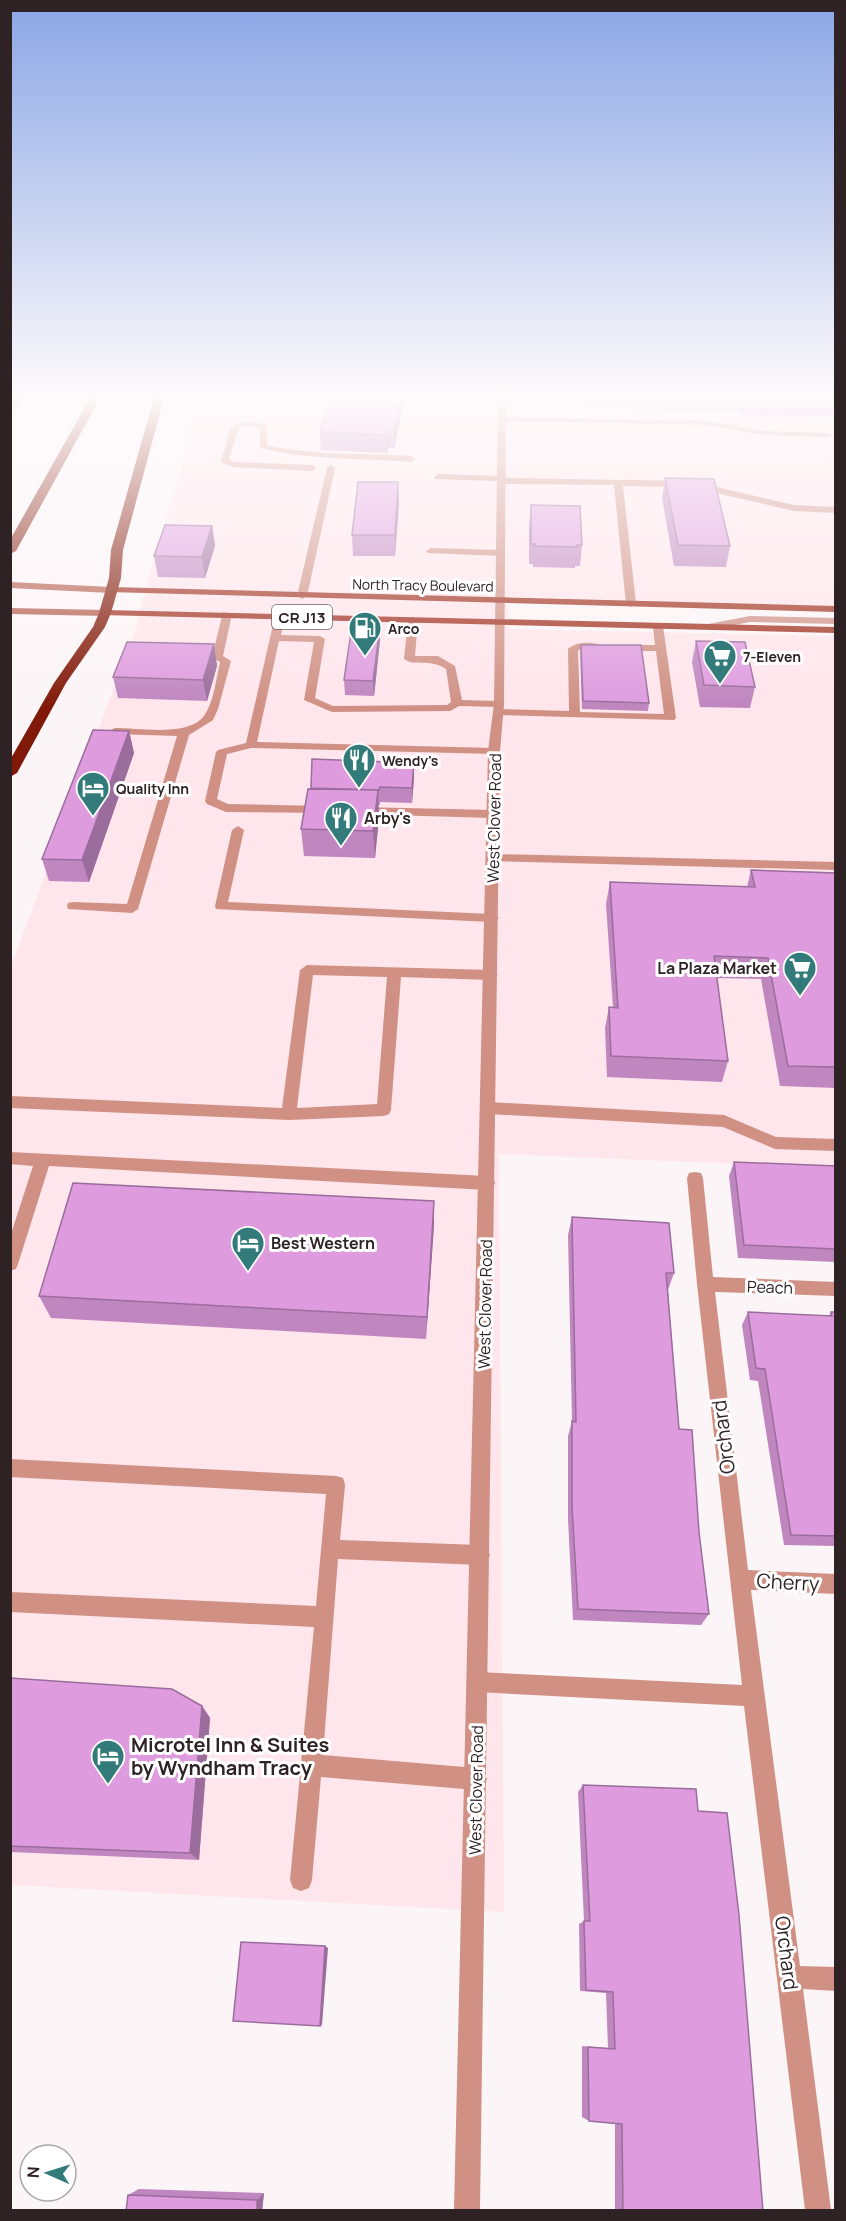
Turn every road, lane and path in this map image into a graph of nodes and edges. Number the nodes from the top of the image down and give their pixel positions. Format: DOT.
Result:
graph roads {
  1 [pos="37,502"];
  2 [pos="130,502"];
  3 [pos="323,502"];
  4 [pos="501,502"];
  5 [pos="620,502"];
  6 [pos="767,502"];
  7 [pos="836,510"];
  8 [pos="10,551"];
  9 [pos="431,551"];
  10 [pos="501,553"];
  11 [pos="10,585"];
  12 [pos="111,591"];
  13 [pos="302,596"];
  14 [pos="501,601"];
  15 [pos="631,604"];
  16 [pos="836,609"];
  17 [pos="10,610"];
  18 [pos="105,613"];
  19 [pos="227,614"];
  20 [pos="280,616"];
  21 [pos="413,620"];
  22 [pos="836,621"];
  23 [pos="500,622"];
  24 [pos="658,626"];
  25 [pos="708,627"];
  26 [pos="836,630"];
  27 [pos="277,638"];
  28 [pos="661,648"];
  29 [pos="457,703"];
  30 [pos="499,708"];
  31 [pos="575,715"];
  32 [pos="115,731"];
  33 [pos="184,733"];
  34 [pos="251,745"];
  35 [pos="494,752"];
  36 [pos="10,773"];
  37 [pos="493,814"];
  38 [pos="238,830"];
  39 [pos="493,858"];
  40 [pos="836,866"];
  41 [pos="73,906"];
  42 [pos="492,918"];
  43 [pos="394,973"];
  44 [pos="490,975"];
  45 [pos="10,1102"];
  46 [pos="488,1108"];
  47 [pos="289,1114"];
  48 [pos="836,1145"];
  49 [pos="10,1158"];
  50 [pos="43,1160"];
  51 [pos="695,1178"];
  52 [pos="487,1183"];
  53 [pos="10,1264"];
  54 [pos="705,1284"];
  55 [pos="836,1289"];
  56 [pos="10,1468"];
  57 [pos="329,1549"];
  58 [pos="480,1555"];
  59 [pos="740,1580"];
  60 [pos="836,1584"];
  61 [pos="10,1602"];
  62 [pos="325,1617"];
  63 [pos="477,1682"];
  64 [pos="753,1696"];
  65 [pos="311,1765"];
  66 [pos="476,1779"];
  67 [pos="301,1880"];
  68 [pos="790,1977"];
  69 [pos="836,1980"];
  70 [pos="467,2211"];
  71 [pos="818,2211"];
  1 -- 8 [label="highway"];
  2 -- 12 [label="highway"];
  3 -- 13 [label="street"];
  4 -- 10 [label="street, West Clover Road"];
  5 -- 15 [label="street"];
  6 -- 7 [label="street"];
  9 -- 10 [label="street"];
  10 -- 14 [label="street, West Clover Road"];
  11 -- 12 [label="main road, North Tracy Boulevard / CR J13"];
  12 -- 13 [label="main road, North Tracy Boulevard / CR J13"];
  12 -- 18 [label="highway"];
  13 -- 14 [label="main road, North Tracy Boulevard / CR J13"];
  14 -- 15 [label="main road, North Tracy Boulevard / CR J13"];
  14 -- 23 [label="street, West Clover Road"];
  15 -- 16 [label="main road, North Tracy Boulevard / CR J13"];
  17 -- 18 [label="main road, CR J13"];
  18 -- 19 [label="main road, CR J13"];
  18 -- 36 [label="highway"];
  19 -- 20 [label="main road, CR J13"];
  19 -- 33 [label="street"];
  20 -- 21 [label="main road, CR J13"];
  20 -- 27 [label="street"];
  21 -- 23 [label="main road, CR J13"];
  21 -- 29 [label="street"];
  22 -- 25 [label="street"];
  23 -- 24 [label="main road, CR J13"];
  23 -- 30 [label="street, West Clover Road"];
  24 -- 25 [label="main road, CR J13"];
  24 -- 28 [label="street"];
  25 -- 26 [label="main road, CR J13"];
  27 -- 29 [label="street"];
  27 -- 34 [label="street"];
  28 -- 31 [label="street"];
  28 -- 31 [label="street"];
  29 -- 30 [label="street"];
  30 -- 31 [label="street"];
  30 -- 35 [label="street, West Clover Road"];
  32 -- 33 [label="street"];
  33 -- 41 [label="street"];
  34 -- 35 [label="street"];
  34 -- 37 [label="street"];
  35 -- 37 [label="street, West Clover Road"];
  37 -- 39 [label="street, West Clover Road"];
  38 -- 42 [label="street"];
  39 -- 40 [label="street"];
  39 -- 42 [label="street, West Clover Road"];
  42 -- 44 [label="street, West Clover Road"];
  43 -- 44 [label="street"];
  43 -- 47 [label="street"];
  43 -- 47 [label="street"];
  44 -- 46 [label="street, West Clover Road"];
  45 -- 47 [label="street"];
  46 -- 48 [label="street"];
  46 -- 52 [label="street, West Clover Road"];
  49 -- 50 [label="street"];
  50 -- 52 [label="street"];
  50 -- 53 [label="street"];
  51 -- 54 [label="street, Orchard"];
  52 -- 58 [label="street, West Clover Road"];
  54 -- 55 [label="street, Peach"];
  54 -- 59 [label="street, Orchard"];
  56 -- 57 [label="street"];
  57 -- 58 [label="street"];
  57 -- 62 [label="street"];
  58 -- 63 [label="street, West Clover Road"];
  59 -- 60 [label="street, Cherry"];
  59 -- 64 [label="street, Orchard"];
  61 -- 62 [label="street"];
  62 -- 65 [label="street"];
  63 -- 64 [label="street"];
  63 -- 66 [label="street, West Clover Road"];
  64 -- 68 [label="street, Orchard"];
  65 -- 66 [label="street"];
  65 -- 67 [label="street"];
  66 -- 70 [label="street, West Clover Road"];
  68 -- 69 [label="street"];
  68 -- 71 [label="street, Orchard"];
}
